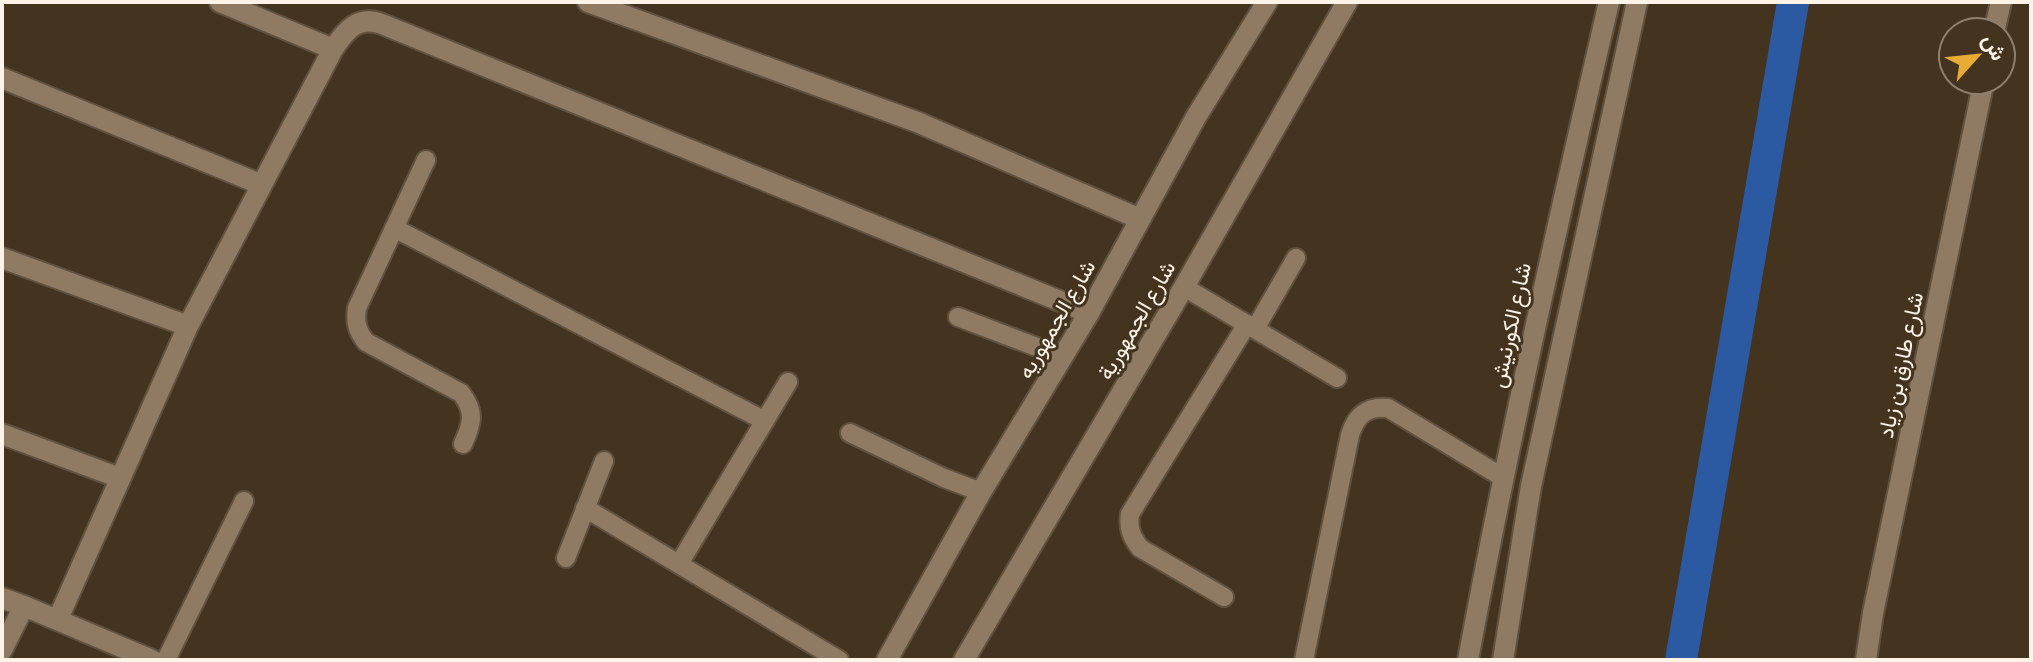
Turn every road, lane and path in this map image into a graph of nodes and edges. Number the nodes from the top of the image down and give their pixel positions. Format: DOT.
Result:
graph roads {
  1 [pos="220,2"];
  2 [pos="588,2"];
  3 [pos="1267,2"];
  4 [pos="1347,2"];
  5 [pos="1609,2"];
  6 [pos="1637,2"];
  7 [pos="333,49"];
  8 [pos="2,78"];
  9 [pos="1981,96"];
  10 [pos="426,160"];
  11 [pos="260,184"];
  12 [pos="1140,219"];
  13 [pos="394,228"];
  14 [pos="2,258"];
  15 [pos="1296,258"];
  16 [pos="1184,287"];
  17 [pos="1089,313"];
  18 [pos="958,317"];
  19 [pos="188,326"];
  20 [pos="1251,327"];
  21 [pos="1063,357"];
  22 [pos="1337,378"];
  23 [pos="788,382"];
  24 [pos="765,421"];
  25 [pos="850,433"];
  26 [pos="2,434"];
  27 [pos="463,444"];
  28 [pos="604,461"];
  29 [pos="1502,477"];
  30 [pos="120,478"];
  31 [pos="981,492"];
  32 [pos="244,501"];
  33 [pos="585,508"];
  34 [pos="566,558"];
  35 [pos="679,564"];
  36 [pos="1224,597"];
  37 [pos="2,598"];
  38 [pos="24,606"];
  39 [pos="58,619"];
  40 [pos="2,650"];
  41 [pos="152,660"];
  42 [pos="166,660"];
  43 [pos="839,660"];
  44 [pos="887,660"];
  45 [pos="964,660"];
  46 [pos="1304,660"];
  47 [pos="1468,660"];
  48 [pos="1503,660"];
  49 [pos="1866,660"];
  1 -- 7 [label="main road"];
  2 -- 12 [label="main road"];
  3 -- 12 [label="main road, شارع الجمهوريه"];
  4 -- 16 [label="main road, شارع الجمهورية"];
  5 -- 29 [label="main road, شارع الكورنيش"];
  6 -- 48 [label="main road"];
  7 -- 11 [label="main road"];
  7 -- 17 [label="main road"];
  8 -- 11 [label="main road"];
  9 -- 49 [label="main road, شارع طارق بن زياد"];
  10 -- 13 [label="lane"];
  11 -- 19 [label="main road"];
  12 -- 17 [label="main road, شارع الجمهوريه"];
  13 -- 24 [label="lane"];
  13 -- 27 [label="lane"];
  14 -- 19 [label="main road"];
  15 -- 20 [label="lane"];
  16 -- 20 [label="lane"];
  16 -- 45 [label="main road, شارع الجمهورية"];
  17 -- 21 [label="main road, شارع الجمهوريه"];
  18 -- 21 [label="lane"];
  19 -- 30 [label="main road"];
  20 -- 22 [label="lane"];
  20 -- 36 [label="lane"];
  21 -- 31 [label="main road, شارع الجمهوريه"];
  23 -- 24 [label="lane"];
  24 -- 35 [label="lane"];
  25 -- 31 [label="lane"];
  26 -- 30 [label="main road"];
  28 -- 33 [label="lane"];
  29 -- 46 [label="lane"];
  29 -- 47 [label="main road, شارع الكورنيش"];
  30 -- 39 [label="main road"];
  31 -- 44 [label="main road, شارع الجمهوريه"];
  32 -- 42 [label="lane"];
  33 -- 34 [label="lane"];
  33 -- 35 [label="lane"];
  35 -- 43 [label="lane"];
  37 -- 38 [label="main road"];
  38 -- 39 [label="main road"];
  38 -- 40 [label="main road"];
  39 -- 41 [label="main road"];
}
